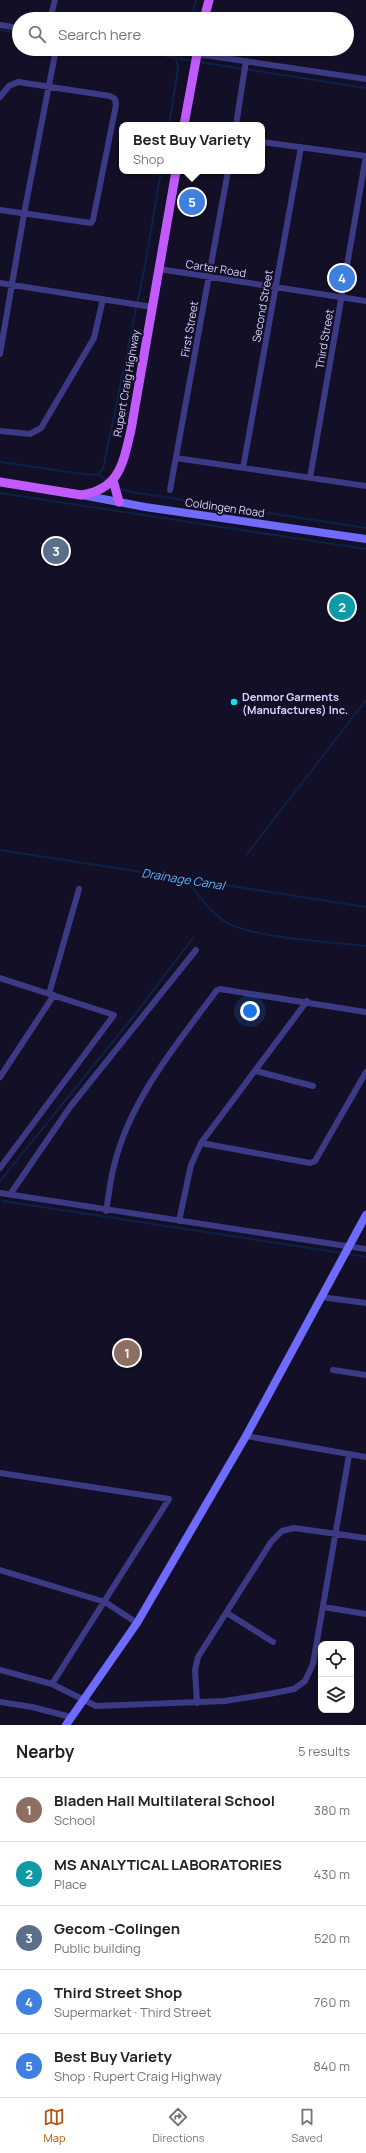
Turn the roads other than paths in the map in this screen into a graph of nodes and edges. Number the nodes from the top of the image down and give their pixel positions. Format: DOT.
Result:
graph roads {
  1 [pos="55,0"];
  2 [pos="209,0"];
  3 [pos="52,12"];
  4 [pos="206,12"];
  5 [pos="0,25"];
  6 [pos="12,27"];
  7 [pos="54,56"];
  8 [pos="196,56"];
  9 [pos="222,56"];
  10 [pos="246,61"];
  11 [pos="366,78"];
  12 [pos="48,86"];
  13 [pos="0,97"];
  14 [pos="185,122"];
  15 [pos="236,122"];
  16 [pos="265,142"];
  17 [pos="301,147"];
  18 [pos="366,156"];
  19 [pos="175,174"];
  20 [pos="227,174"];
  21 [pos="0,210"];
  22 [pos="24,214"];
  23 [pos="159,269"];
  24 [pos="209,276"];
  25 [pos="0,283"];
  26 [pos="11,285"];
  27 [pos="276,287"];
  28 [pos="342,297"];
  29 [pos="103,299"];
  30 [pos="366,300"];
  31 [pos="152,307"];
  32 [pos="0,354"];
  33 [pos="0,431"];
  34 [pos="176,458"];
  35 [pos="243,468"];
  36 [pos="310,478"];
  37 [pos="113,480"];
  38 [pos="0,482"];
  39 [pos="366,486"];
  40 [pos="170,490"];
  41 [pos="81,495"];
  42 [pos="119,502"];
  43 [pos="366,539"];
  44 [pos="79,889"];
  45 [pos="196,950"];
  46 [pos="0,978"];
  47 [pos="51,994"];
  48 [pos="307,1001"];
  49 [pos="366,1012"];
  50 [pos="256,1071"];
  51 [pos="366,1072"];
  52 [pos="0,1077"];
  53 [pos="313,1086"];
  54 [pos="201,1143"];
  55 [pos="0,1168"];
  56 [pos="0,1193"];
  57 [pos="11,1194"];
  58 [pos="106,1211"];
  59 [pos="366,1215"];
  60 [pos="179,1221"];
  61 [pos="349,1247"];
  62 [pos="366,1249"];
  63 [pos="321,1297"];
  64 [pos="366,1303"];
  65 [pos="333,1370"];
  66 [pos="366,1375"];
  67 [pos="246,1436"];
  68 [pos="349,1455"];
  69 [pos="366,1457"];
  70 [pos="0,1473"];
  71 [pos="335,1533"];
  72 [pos="366,1538"];
  73 [pos="0,1570"];
  74 [pos="105,1602"];
  75 [pos="324,1607"];
  76 [pos="227,1613"];
  77 [pos="366,1614"];
  78 [pos="137,1623"];
  79 [pos="273,1642"];
  80 [pos="0,1670"];
  81 [pos="52,1684"];
  82 [pos="85,1699"];
  83 [pos="0,1702"];
  84 [pos="197,1703"];
  85 [pos="71,1717"];
  86 [pos="66,1725"];
  1 -- 3 [label="street"];
  2 -- 4 [label="main road"];
  5 -- 6 [label="street"];
  7 -- 12 [label="street"];
  8 -- 14 [label="main road"];
  9 -- 10 [label="street"];
  10 -- 11 [label="street"];
  10 -- 15 [label="street"];
  12 -- 13 [label="street"];
  12 -- 22 [label="street"];
  12 -- 22 [label="street"];
  16 -- 17 [label="street"];
  17 -- 18 [label="street"];
  17 -- 27 [label="street, Second Street"];
  18 -- 28 [label="street, Third Street"];
  19 -- 23 [label="main road, Rupert Craig Highway"];
  20 -- 24 [label="street, First Street"];
  21 -- 22 [label="street"];
  22 -- 26 [label="street"];
  23 -- 24 [label="street, Carter Road"];
  23 -- 31 [label="main road, Rupert Craig Highway"];
  24 -- 27 [label="street, Carter Road"];
  24 -- 34 [label="street, First Street"];
  25 -- 26 [label="street"];
  26 -- 29 [label="street"];
  26 -- 32 [label="street"];
  27 -- 28 [label="street, Carter Road"];
  27 -- 35 [label="street, Second Street"];
  28 -- 30 [label="street, Carter Road"];
  28 -- 36 [label="street, Third Street"];
  29 -- 31 [label="street"];
  29 -- 33 [label="street"];
  31 -- 37 [label="main road, Rupert Craig Highway"];
  34 -- 35 [label="street"];
  34 -- 40 [label="street, First Street"];
  35 -- 36 [label="street"];
  36 -- 39 [label="street"];
  37 -- 41 [label="main road, Rupert Craig Highway"];
  37 -- 42 [label="main road"];
  38 -- 41 [label="main road, Rupert Craig Highway"];
  41 -- 42 [label="main road, Coldingen Road"];
  42 -- 43 [label="main road, Coldingen Road"];
  44 -- 47 [label="street"];
  45 -- 57 [label="street"];
  46 -- 47 [label="street"];
  47 -- 52 [label="street"];
  47 -- 55 [label="street"];
  48 -- 49 [label="street"];
  48 -- 50 [label="street"];
  48 -- 58 [label="street"];
  50 -- 53 [label="street"];
  50 -- 54 [label="street"];
  51 -- 54 [label="street"];
  54 -- 60 [label="street"];
  56 -- 57 [label="street"];
  57 -- 58 [label="street"];
  58 -- 60 [label="street"];
  59 -- 61 [label="main road"];
  60 -- 61 [label="street"];
  61 -- 62 [label="street"];
  61 -- 63 [label="main road"];
  63 -- 64 [label="street"];
  63 -- 67 [label="main road"];
  65 -- 66 [label="street"];
  67 -- 68 [label="street"];
  67 -- 78 [label="main road"];
  68 -- 69 [label="street"];
  68 -- 71 [label="street"];
  70 -- 74 [label="street"];
  71 -- 72 [label="street"];
  71 -- 75 [label="street"];
  71 -- 76 [label="street"];
  73 -- 74 [label="street"];
  74 -- 78 [label="street"];
  74 -- 81 [label="street"];
  75 -- 77 [label="street"];
  75 -- 84 [label="street"];
  76 -- 79 [label="street"];
  76 -- 84 [label="street"];
  78 -- 82 [label="main road"];
  80 -- 81 [label="street"];
  81 -- 82 [label="street"];
  82 -- 84 [label="street"];
  82 -- 85 [label="main road"];
  83 -- 85 [label="street"];
  85 -- 86 [label="main road"];
}
